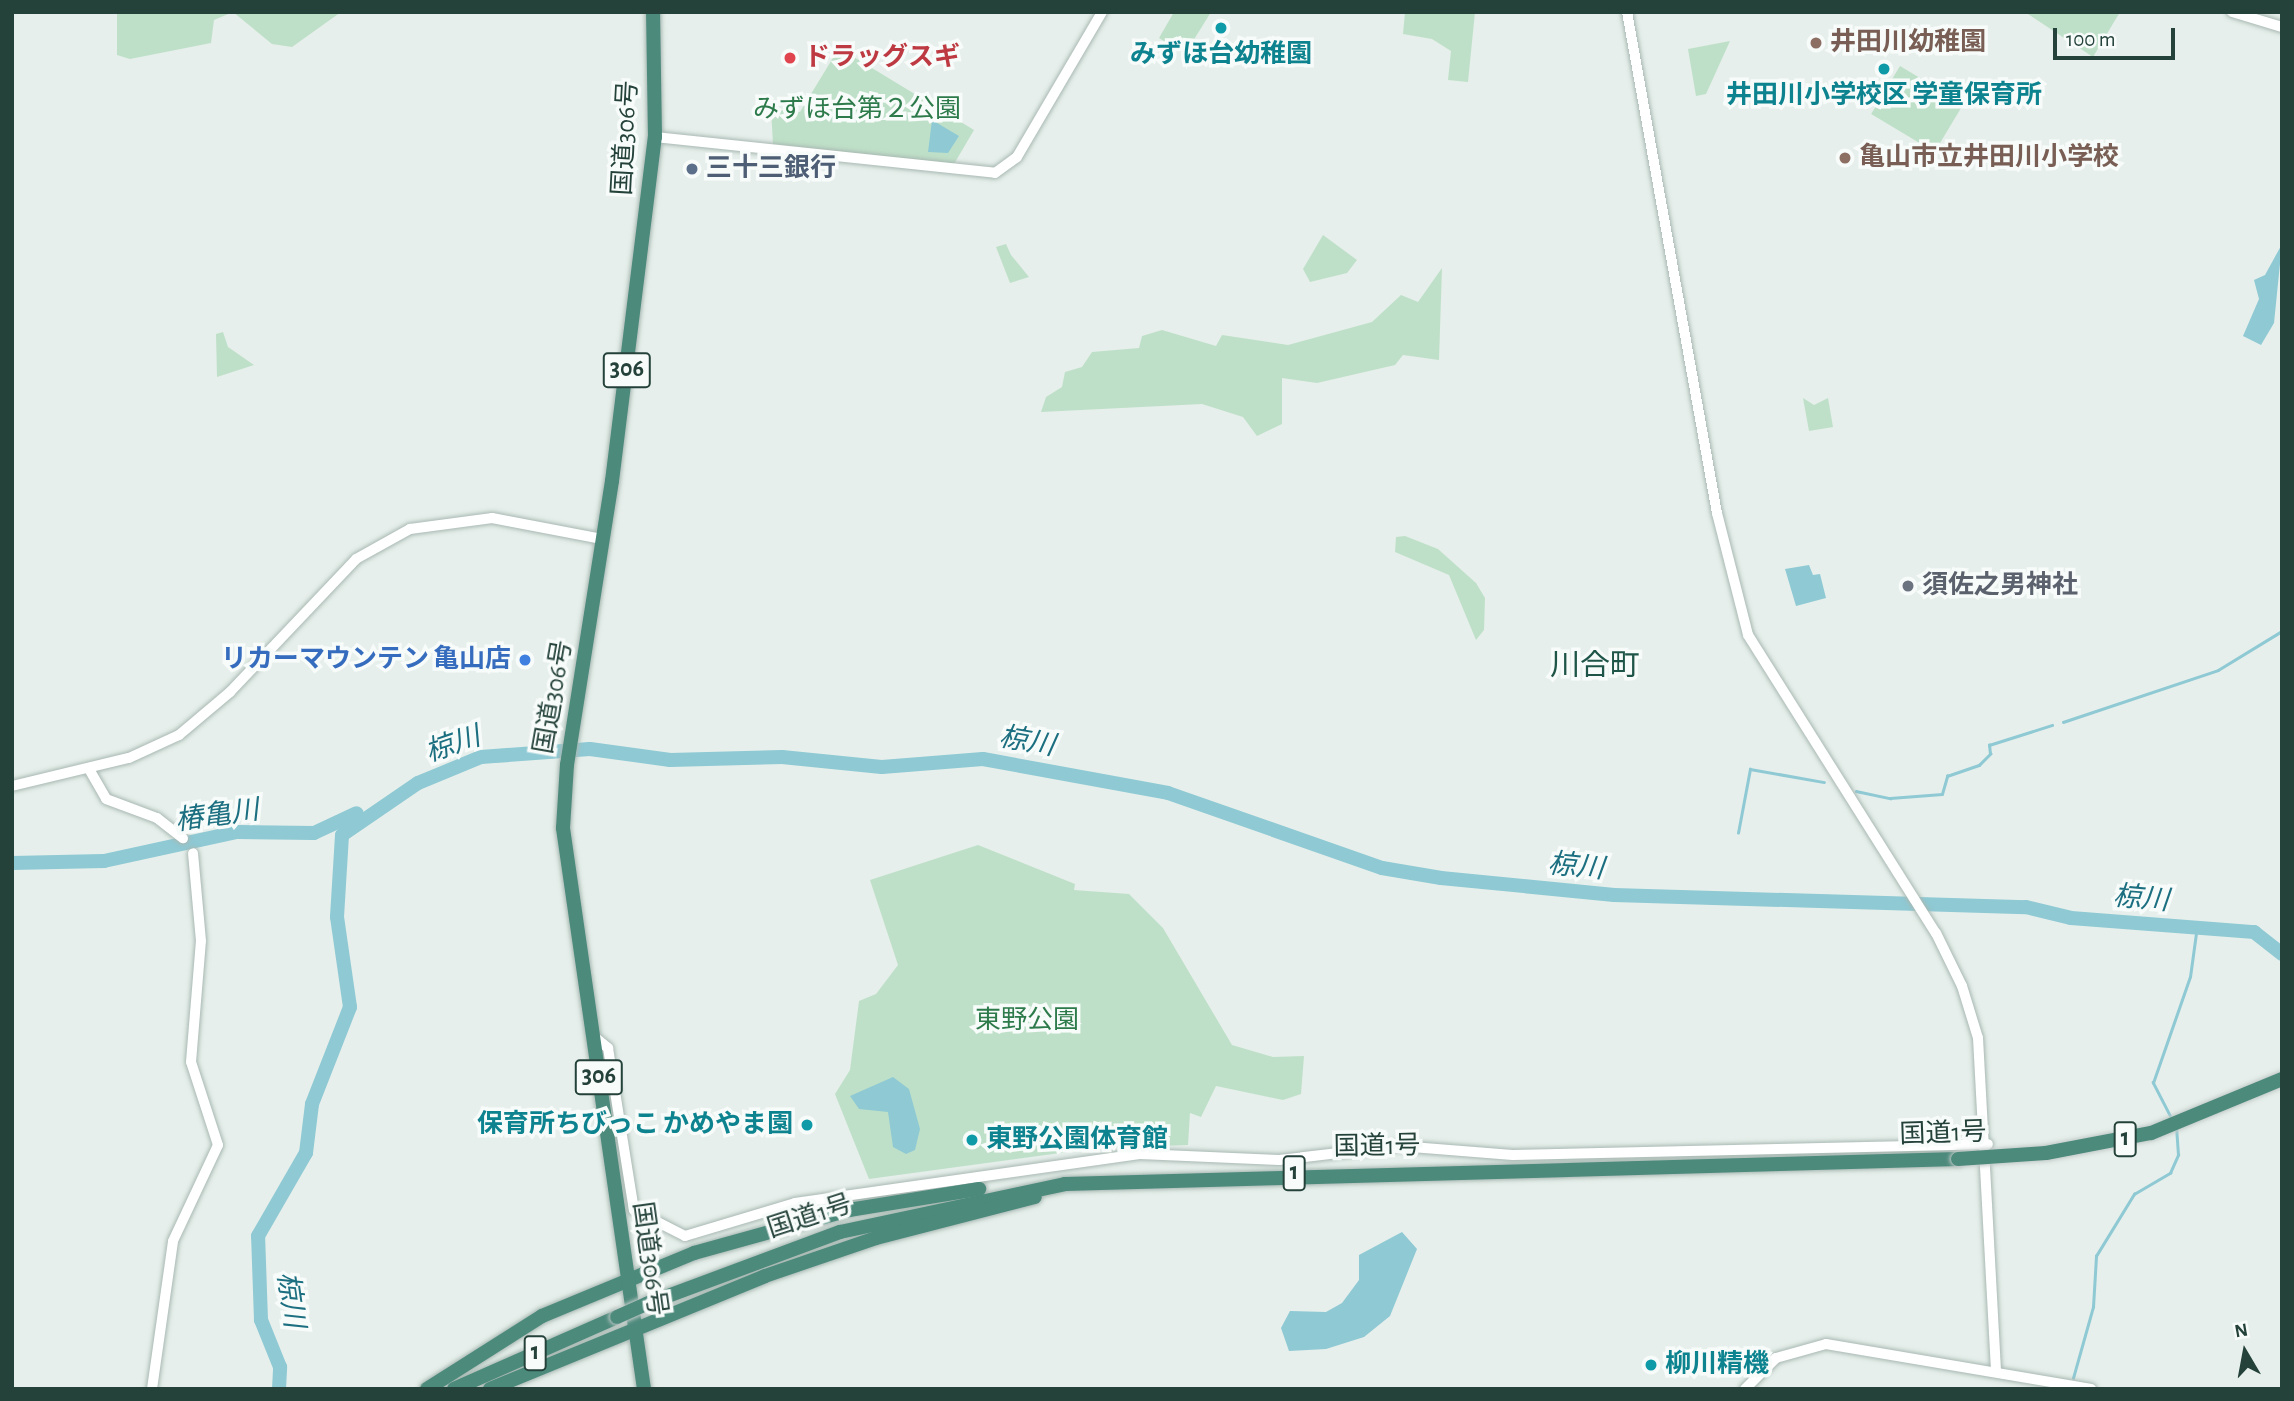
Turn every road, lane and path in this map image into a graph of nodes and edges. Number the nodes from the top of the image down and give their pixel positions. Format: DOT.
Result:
graph roads {
  1 [pos="653,12"];
  2 [pos="1102,12"];
  3 [pos="1627,12"];
  4 [pos="2232,12"];
  5 [pos="2282,27"];
  6 [pos="655,137"];
  7 [pos="602,539"];
  8 [pos="89,769"];
  9 [pos="12,786"];
  10 [pos="183,838"];
  11 [pos="193,853"];
  12 [pos="592,1035"];
  13 [pos="2282,1079"];
  14 [pos="1988,1144"];
  15 [pos="1101,1181"];
  16 [pos="1036,1188"];
  17 [pos="625,1278"];
  18 [pos="634,1331"];
  19 [pos="1996,1371"];
  20 [pos="152,1389"];
  21 [pos="426,1389"];
  22 [pos="454,1389"];
  23 [pos="490,1389"];
  24 [pos="644,1389"];
  25 [pos="1745,1389"];
  26 [pos="2091,1389"];
  1 -- 6 [label="highway, 国道306号 / 306"];
  2 -- 6 [label="street"];
  3 -- 14 [label="street"];
  4 -- 5 [label="street"];
  6 -- 7 [label="highway, 国道306号 / 306"];
  7 -- 8 [label="street"];
  7 -- 12 [label="highway, 国道306号 / 306"];
  8 -- 9 [label="street"];
  8 -- 10 [label="street"];
  11 -- 20 [label="street"];
  12 -- 14 [label="street"];
  12 -- 17 [label="highway, 国道306号 / 306"];
  13 -- 15 [label="highway, 国道1号 / 1, bridge"];
  14 -- 19 [label="street"];
  15 -- 16 [label="highway, 国道1号 / 1"];
  15 -- 18 [label="highway"];
  16 -- 17 [label="highway"];
  16 -- 22 [label="highway, 国道1号 / 1, bridge"];
  17 -- 18 [label="highway, 国道306号 / 306"];
  17 -- 21 [label="highway"];
  18 -- 23 [label="highway"];
  18 -- 24 [label="highway, 国道306号 / 306"];
  19 -- 25 [label="street"];
  19 -- 26 [label="street"];
}
